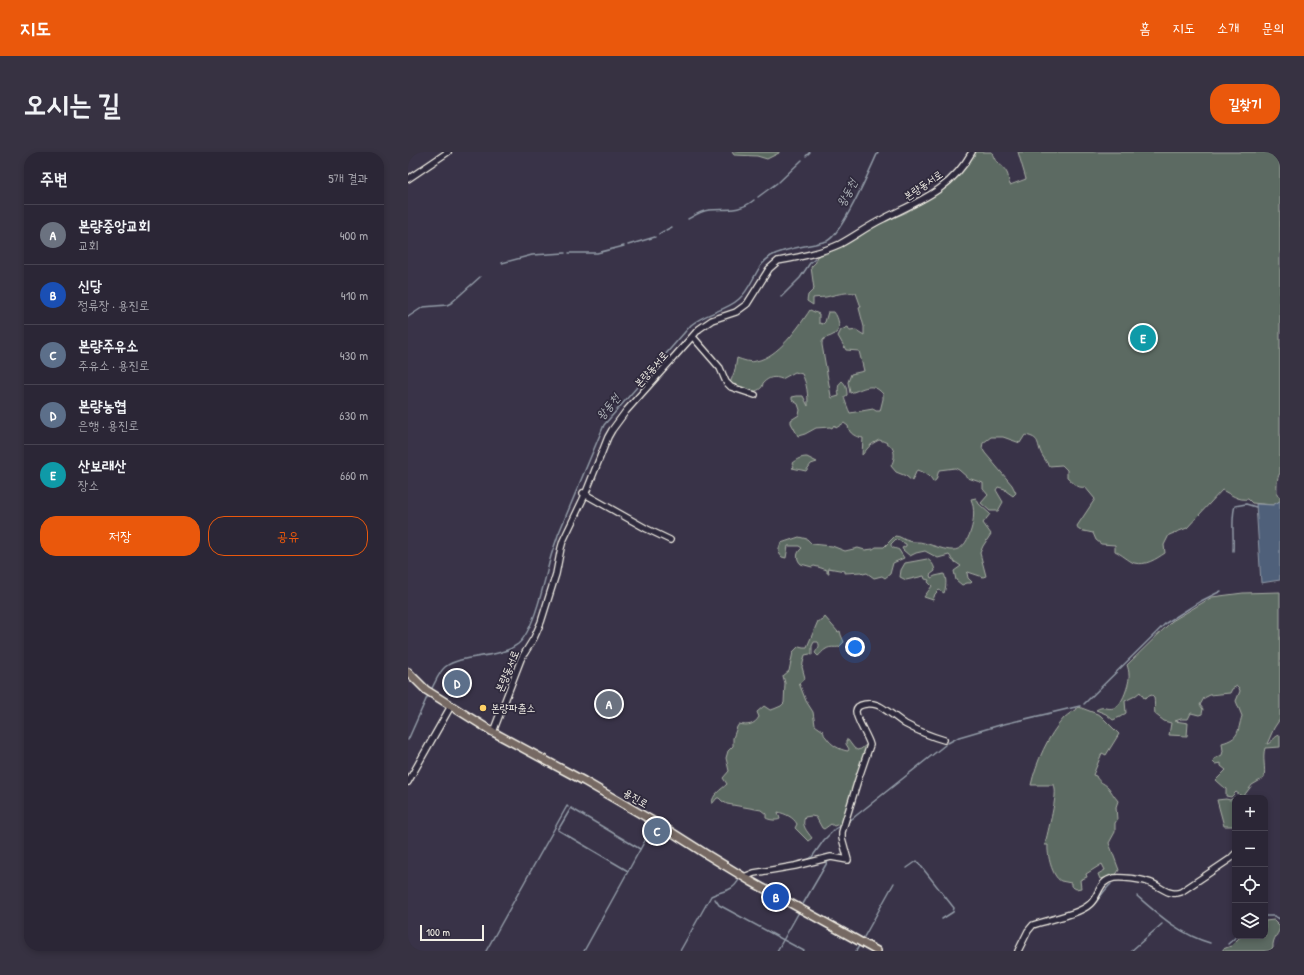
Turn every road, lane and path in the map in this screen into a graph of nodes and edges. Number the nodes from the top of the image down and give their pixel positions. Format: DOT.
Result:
graph roads {
  1 [pos="448,152"];
  2 [pos="972,152"];
  3 [pos="408,179"];
  4 [pos="693,337"];
  5 [pos="755,395"];
  6 [pos="584,494"];
  7 [pos="670,540"];
  8 [pos="408,672"];
  9 [pos="451,706"];
  10 [pos="493,732"];
  11 [pos="944,740"];
  12 [pos="408,782"];
  13 [pos="1232,857"];
  14 [pos="744,877"];
  15 [pos="877,951"];
  16 [pos="1018,951"];
  1 -- 3 [label="street"];
  2 -- 4 [label="street, 본량동서로"];
  4 -- 5 [label="street"];
  4 -- 6 [label="street, 본량동서로"];
  6 -- 7 [label="street"];
  6 -- 10 [label="street, 본량동서로"];
  8 -- 9 [label="main road, 용진로"];
  9 -- 10 [label="main road, 용진로"];
  9 -- 12 [label="street"];
  10 -- 14 [label="main road, 용진로"];
  11 -- 14 [label="street"];
  13 -- 16 [label="street"];
  14 -- 15 [label="main road, 용진로"];
}
